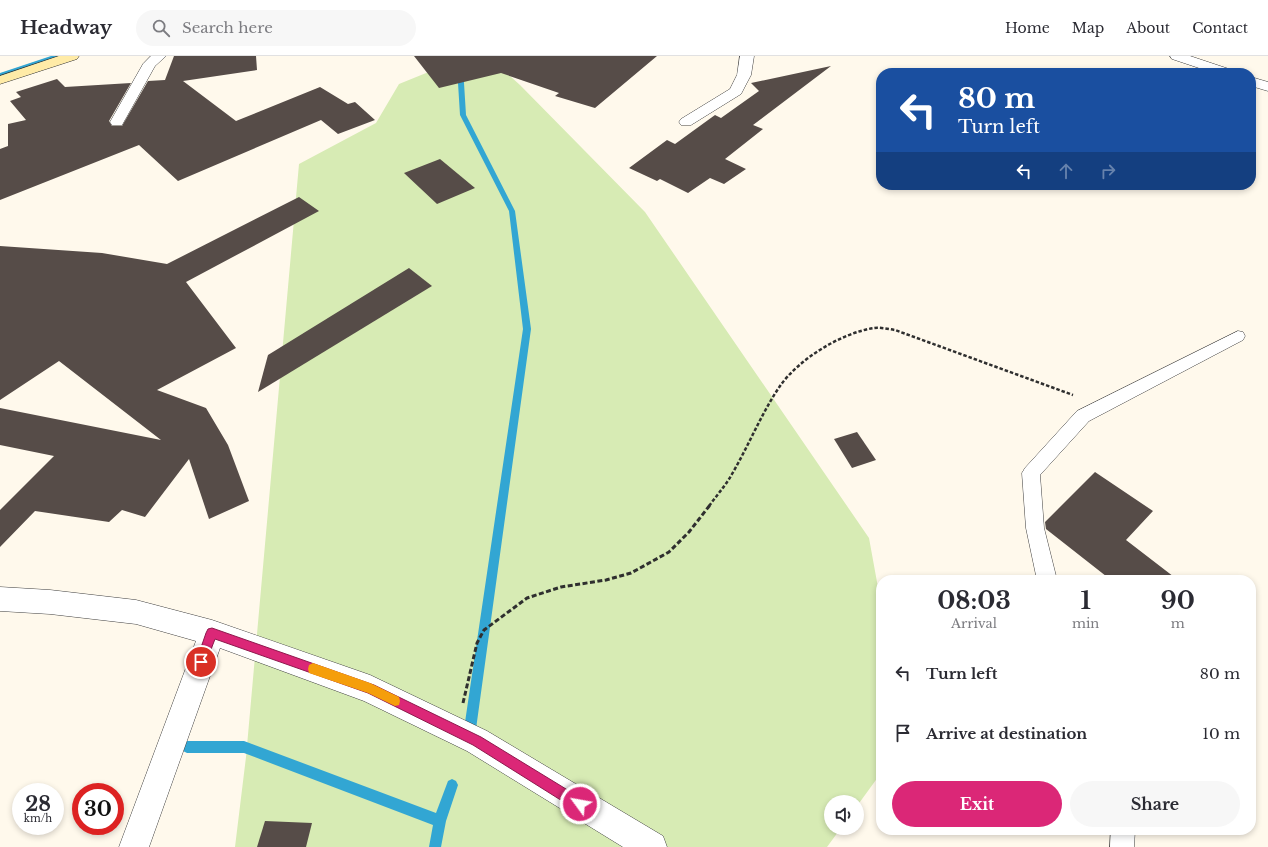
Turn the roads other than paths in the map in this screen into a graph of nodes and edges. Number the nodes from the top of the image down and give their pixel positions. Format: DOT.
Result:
graph roads {
  1 [pos="72,56"];
  2 [pos="159,56"];
  3 [pos="747,56"];
  4 [pos="1177,56"];
  5 [pos="1212,68"];
  6 [pos="0,80"];
  7 [pos="1256,83"];
  8 [pos="1268,87"];
  9 [pos="117,122"];
  10 [pos="686,122"];
  11 [pos="1238,336"];
  12 [pos="1046,575"];
  13 [pos="0,600"];
  14 [pos="212,633"];
  15 [pos="1123,835"];
  16 [pos="134,847"];
  17 [pos="652,847"];
  18 [pos="1122,847"];
  1 -- 6 [label="main road"];
  2 -- 9 [label="street"];
  3 -- 10 [label="street"];
  4 -- 5 [label="street"];
  7 -- 8 [label="street"];
  11 -- 12 [label="lane"];
  13 -- 14 [label="street"];
  14 -- 16 [label="street"];
  14 -- 17 [label="street"];
  15 -- 18 [label="lane"];
}
